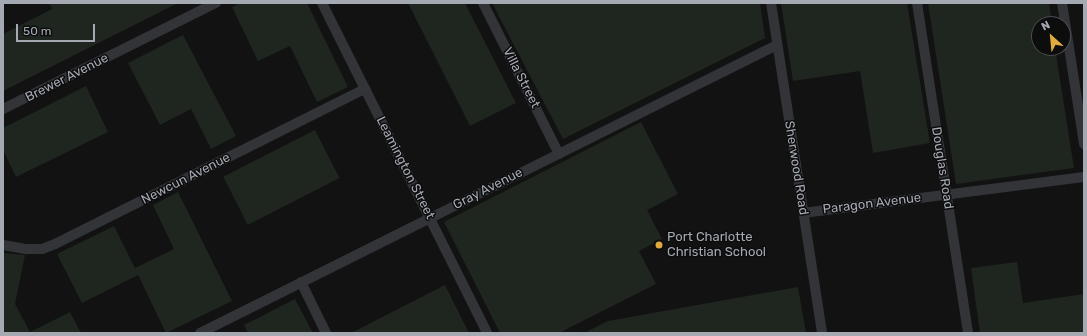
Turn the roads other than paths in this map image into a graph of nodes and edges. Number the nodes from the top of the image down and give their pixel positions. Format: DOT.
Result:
graph roads {
  1 [pos="216,3"];
  2 [pos="322,3"];
  3 [pos="483,3"];
  4 [pos="771,3"];
  5 [pos="917,3"];
  6 [pos="1062,3"];
  7 [pos="777,45"];
  8 [pos="366,89"];
  9 [pos="3,109"];
  10 [pos="1084,144"];
  11 [pos="558,154"];
  12 [pos="1084,177"];
  13 [pos="946,195"];
  14 [pos="803,213"];
  15 [pos="430,218"];
  16 [pos="3,245"];
  17 [pos="301,282"];
  18 [pos="200,333"];
  19 [pos="326,333"];
  20 [pos="487,333"];
  21 [pos="822,333"];
  22 [pos="968,333"];
  1 -- 9 [label="street, Brewer Avenue"];
  2 -- 8 [label="street, Leamington Street"];
  3 -- 11 [label="street, Villa Street"];
  4 -- 7 [label="street, Sherwood Road"];
  5 -- 13 [label="street, Douglas Road"];
  6 -- 10 [label="street"];
  7 -- 11 [label="street, Gray Avenue"];
  7 -- 14 [label="street, Sherwood Road"];
  8 -- 15 [label="street, Leamington Street"];
  8 -- 16 [label="street, Newcun Avenue"];
  11 -- 15 [label="street, Gray Avenue"];
  12 -- 13 [label="street, Paragon Avenue"];
  13 -- 14 [label="street, Paragon Avenue"];
  13 -- 22 [label="street, Douglas Road"];
  14 -- 21 [label="street, Sherwood Road"];
  15 -- 17 [label="street, Gray Avenue"];
  15 -- 20 [label="street, Leamington Street"];
  17 -- 18 [label="street, Gray Avenue"];
  17 -- 19 [label="street"];
}
